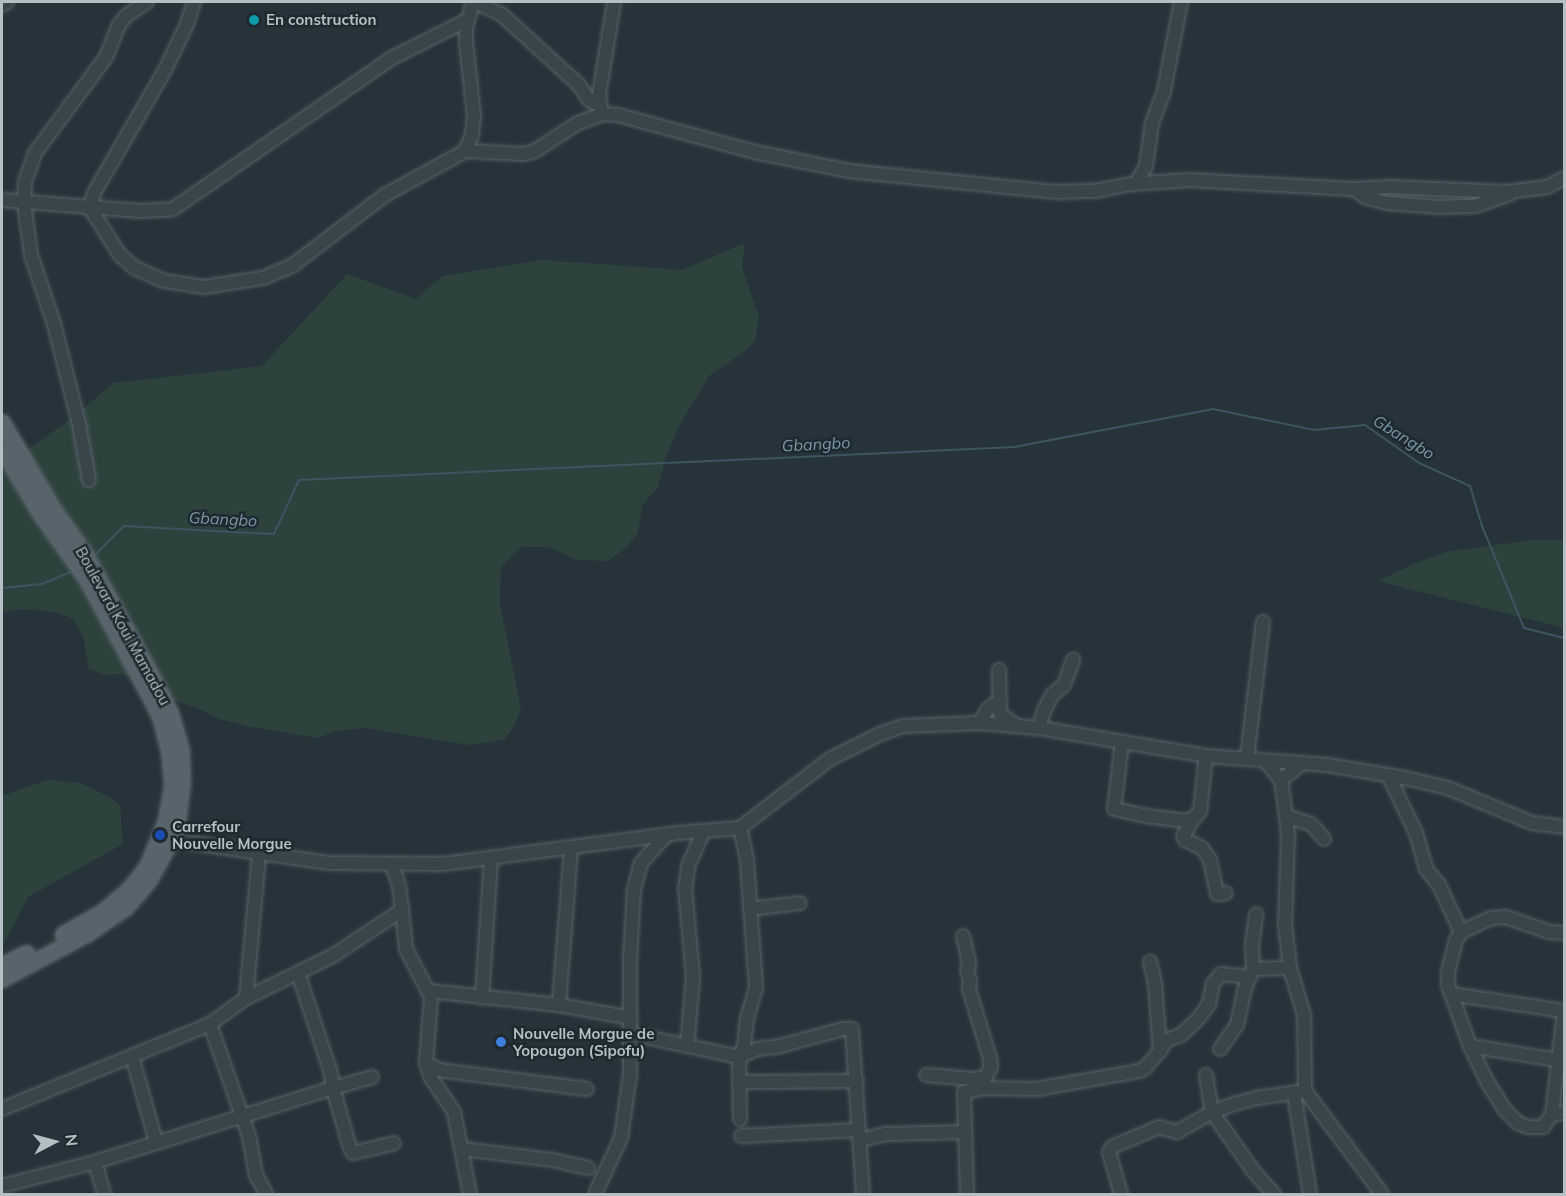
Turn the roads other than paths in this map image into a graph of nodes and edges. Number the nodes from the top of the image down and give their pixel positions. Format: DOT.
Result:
graph roads {
  1 [pos="7,2"];
  2 [pos="147,2"];
  3 [pos="194,2"];
  4 [pos="475,2"];
  5 [pos="614,2"];
  6 [pos="1181,2"];
  7 [pos="2,5"];
  8 [pos="467,20"];
  9 [pos="601,110"];
  10 [pos="465,151"];
  11 [pos="1564,178"];
  12 [pos="1139,180"];
  13 [pos="1354,189"];
  14 [pos="1513,191"];
  15 [pos="2,200"];
  16 [pos="24,202"];
  17 [pos="90,208"];
  18 [pos="2,422"];
  19 [pos="2,450"];
  20 [pos="89,480"];
  21 [pos="80,557"];
  22 [pos="92,577"];
  23 [pos="1263,622"];
  24 [pos="1073,660"];
  25 [pos="999,670"];
  26 [pos="999,701"];
  27 [pos="979,723"];
  28 [pos="1017,726"];
  29 [pos="1039,728"];
  30 [pos="1122,743"];
  31 [pos="1206,756"];
  32 [pos="1247,758"];
  33 [pos="1265,760"];
  34 [pos="1303,763"];
  35 [pos="1388,775"];
  36 [pos="1281,780"];
  37 [pos="1286,816"];
  38 [pos="1194,818"];
  39 [pos="1564,826"];
  40 [pos="740,828"];
  41 [pos="704,831"];
  42 [pos="665,836"];
  43 [pos="1324,839"];
  44 [pos="171,840"];
  45 [pos="571,848"];
  46 [pos="259,855"];
  47 [pos="491,859"];
  48 [pos="392,864"];
  49 [pos="1226,893"];
  50 [pos="800,903"];
  51 [pos="750,909"];
  52 [pos="402,910"];
  53 [pos="1256,914"];
  54 [pos="1461,932"];
  55 [pos="1564,933"];
  56 [pos="963,936"];
  57 [pos="1150,962"];
  58 [pos="2,965"];
  59 [pos="1290,968"];
  60 [pos="298,973"];
  61 [pos="1251,973"];
  62 [pos="2,979"];
  63 [pos="429,991"];
  64 [pos="1451,994"];
  65 [pos="246,998"];
  66 [pos="482,998"];
  67 [pos="559,1005"];
  68 [pos="1564,1013"];
  69 [pos="631,1018"];
  70 [pos="210,1024"];
  71 [pos="632,1034"];
  72 [pos="687,1046"];
  73 [pos="1470,1046"];
  74 [pos="1220,1049"];
  75 [pos="1160,1051"];
  76 [pos="132,1056"];
  77 [pos="739,1057"];
  78 [pos="1561,1061"];
  79 [pos="426,1063"];
  80 [pos="1206,1075"];
  81 [pos="926,1076"];
  82 [pos="372,1077"];
  83 [pos="857,1081"];
  84 [pos="739,1082"];
  85 [pos="985,1083"];
  86 [pos="333,1088"];
  87 [pos="587,1089"];
  88 [pos="1300,1092"];
  89 [pos="2,1109"];
  90 [pos="1212,1112"];
  91 [pos="1558,1114"];
  92 [pos="242,1116"];
  93 [pos="740,1119"];
  94 [pos="964,1132"];
  95 [pos="860,1135"];
  96 [pos="741,1136"];
  97 [pos="156,1142"];
  98 [pos="394,1143"];
  99 [pos="463,1149"];
  100 [pos="95,1162"];
  101 [pos="588,1168"];
  102 [pos="2,1186"];
  103 [pos="104,1194"];
  104 [pos="266,1194"];
  105 [pos="470,1194"];
  106 [pos="595,1194"];
  107 [pos="863,1194"];
  108 [pos="967,1194"];
  109 [pos="1121,1194"];
  110 [pos="1274,1194"];
  111 [pos="1310,1194"];
  112 [pos="1382,1194"];
  1 -- 7 [label="street"];
  2 -- 16 [label="street"];
  3 -- 17 [label="street"];
  4 -- 8 [label="street"];
  4 -- 9 [label="street"];
  5 -- 9 [label="street"];
  6 -- 12 [label="street"];
  8 -- 10 [label="street"];
  8 -- 17 [label="street"];
  9 -- 10 [label="street"];
  9 -- 12 [label="street"];
  10 -- 17 [label="street"];
  11 -- 14 [label="street"];
  12 -- 13 [label="street"];
  13 -- 14 [label="street"];
  13 -- 14 [label="street"];
  15 -- 16 [label="street"];
  16 -- 17 [label="street"];
  16 -- 20 [label="street"];
  18 -- 21 [label="main road, Boulevard Koui Mamadou"];
  19 -- 21 [label="main road, Boulevard Koui Mamadou"];
  21 -- 22 [label="main road, Boulevard Koui Mamadou"];
  22 -- 44 [label="main road, Boulevard Koui Mamadou"];
  22 -- 58 [label="main road, Boulevard Koui Mamadou"];
  23 -- 32 [label="street"];
  24 -- 29 [label="street"];
  25 -- 26 [label="street"];
  26 -- 27 [label="street"];
  26 -- 28 [label="street"];
  27 -- 28 [label="street"];
  27 -- 40 [label="street"];
  28 -- 29 [label="street"];
  29 -- 30 [label="street"];
  30 -- 31 [label="street"];
  30 -- 38 [label="street"];
  31 -- 32 [label="street"];
  31 -- 38 [label="street"];
  32 -- 33 [label="street"];
  33 -- 34 [label="street"];
  33 -- 36 [label="street"];
  34 -- 35 [label="street"];
  34 -- 36 [label="street"];
  35 -- 39 [label="street"];
  35 -- 54 [label="street"];
  36 -- 37 [label="street"];
  37 -- 43 [label="street"];
  37 -- 59 [label="street"];
  38 -- 49 [label="street"];
  40 -- 41 [label="street"];
  40 -- 51 [label="street"];
  41 -- 42 [label="street"];
  41 -- 72 [label="street"];
  42 -- 45 [label="street"];
  42 -- 69 [label="street"];
  44 -- 46 [label="street"];
  44 -- 62 [label="main road, Boulevard Koui Mamadou"];
  45 -- 47 [label="street"];
  45 -- 67 [label="street"];
  46 -- 48 [label="street"];
  46 -- 65 [label="street"];
  47 -- 48 [label="street"];
  47 -- 66 [label="street"];
  48 -- 52 [label="street"];
  50 -- 51 [label="street"];
  51 -- 77 [label="street"];
  52 -- 60 [label="street"];
  52 -- 63 [label="street"];
  53 -- 61 [label="street"];
  54 -- 55 [label="street"];
  54 -- 64 [label="street"];
  56 -- 85 [label="street"];
  57 -- 75 [label="street"];
  59 -- 61 [label="street"];
  59 -- 88 [label="street"];
  60 -- 65 [label="street"];
  60 -- 86 [label="street"];
  61 -- 74 [label="street"];
  61 -- 75 [label="street"];
  63 -- 66 [label="street"];
  63 -- 79 [label="street"];
  64 -- 68 [label="street"];
  64 -- 73 [label="street"];
  65 -- 70 [label="street"];
  66 -- 67 [label="street"];
  67 -- 69 [label="street"];
  68 -- 78 [label="street"];
  69 -- 71 [label="street"];
  70 -- 76 [label="street"];
  70 -- 92 [label="street"];
  71 -- 72 [label="street"];
  71 -- 106 [label="street"];
  72 -- 77 [label="street"];
  73 -- 78 [label="street"];
  73 -- 91 [label="street"];
  75 -- 85 [label="street"];
  76 -- 89 [label="street"];
  76 -- 97 [label="street"];
  77 -- 83 [label="street"];
  77 -- 84 [label="street"];
  78 -- 91 [label="street"];
  79 -- 87 [label="street"];
  79 -- 99 [label="street"];
  80 -- 90 [label="street"];
  81 -- 85 [label="street"];
  82 -- 86 [label="street"];
  83 -- 84 [label="street"];
  83 -- 95 [label="street"];
  84 -- 93 [label="street"];
  85 -- 94 [label="street"];
  86 -- 92 [label="street"];
  86 -- 98 [label="street"];
  88 -- 90 [label="street"];
  88 -- 111 [label="street"];
  88 -- 112 [label="street"];
  90 -- 109 [label="street"];
  90 -- 110 [label="street"];
  92 -- 97 [label="street"];
  92 -- 104 [label="street"];
  94 -- 95 [label="street"];
  94 -- 108 [label="street"];
  95 -- 96 [label="street"];
  95 -- 107 [label="street"];
  97 -- 100 [label="street"];
  99 -- 101 [label="street"];
  99 -- 105 [label="street"];
  100 -- 102 [label="street"];
  100 -- 103 [label="street"];
}
